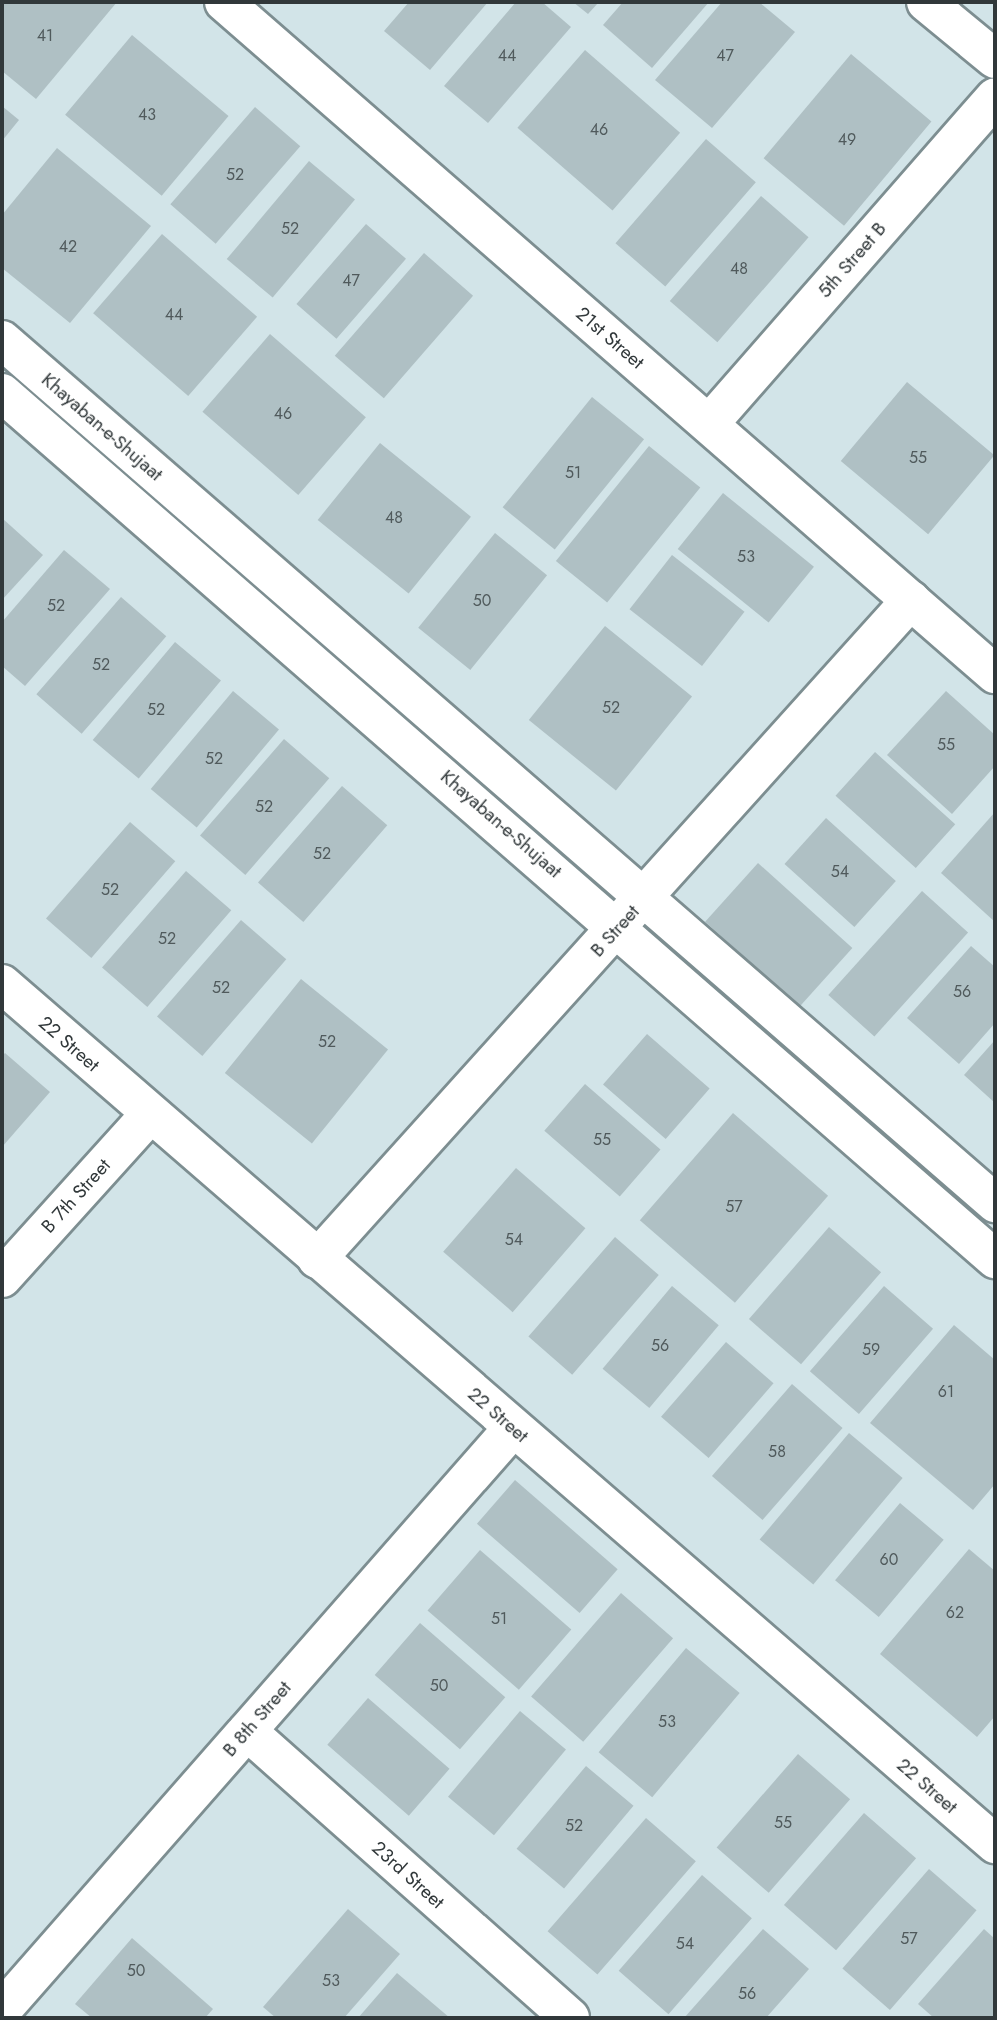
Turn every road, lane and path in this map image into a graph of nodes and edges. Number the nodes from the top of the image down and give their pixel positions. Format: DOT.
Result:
graph roads {
  1 [pos="225,2"];
  2 [pos="926,2"];
  3 [pos="995,60"];
  4 [pos="995,97"];
  5 [pos="2,340"];
  6 [pos="2,393"];
  7 [pos="709,424"];
  8 [pos="911,600"];
  9 [pos="995,674"];
  10 [pos="645,897"];
  11 [pos="619,927"];
  12 [pos="2,984"];
  13 [pos="150,1114"];
  14 [pos="995,1203"];
  15 [pos="317,1259"];
  16 [pos="995,1259"];
  17 [pos="2,1278"];
  18 [pos="513,1428"];
  19 [pos="247,1731"];
  20 [pos="995,1844"];
  21 [pos="2,2010"];
  22 [pos="570,2018"];
  1 -- 7 [label="street, 21st Street"];
  2 -- 3 [label="street"];
  4 -- 7 [label="street, 5th Street B"];
  5 -- 10 [label="street, Khayaban-e-Shujaat"];
  6 -- 11 [label="street, Khayaban-e-Shujaat"];
  7 -- 8 [label="street, 21st Street"];
  8 -- 9 [label="street, 21st Street"];
  8 -- 10 [label="street, B Street"];
  10 -- 11 [label="street, B Street"];
  10 -- 14 [label="street, Khayaban-e-Shujaat"];
  11 -- 15 [label="street, B Street"];
  11 -- 16 [label="street, Khayaban-e-Shujaat"];
  12 -- 13 [label="street, 22 Street"];
  13 -- 15 [label="street, 22 Street"];
  13 -- 17 [label="street, B 7th Street"];
  15 -- 18 [label="street, 22 Street"];
  18 -- 19 [label="street, B 8th Street"];
  18 -- 20 [label="street, 22 Street"];
  19 -- 21 [label="street, B 8th Street"];
  19 -- 22 [label="street, 23rd Street"];
}
